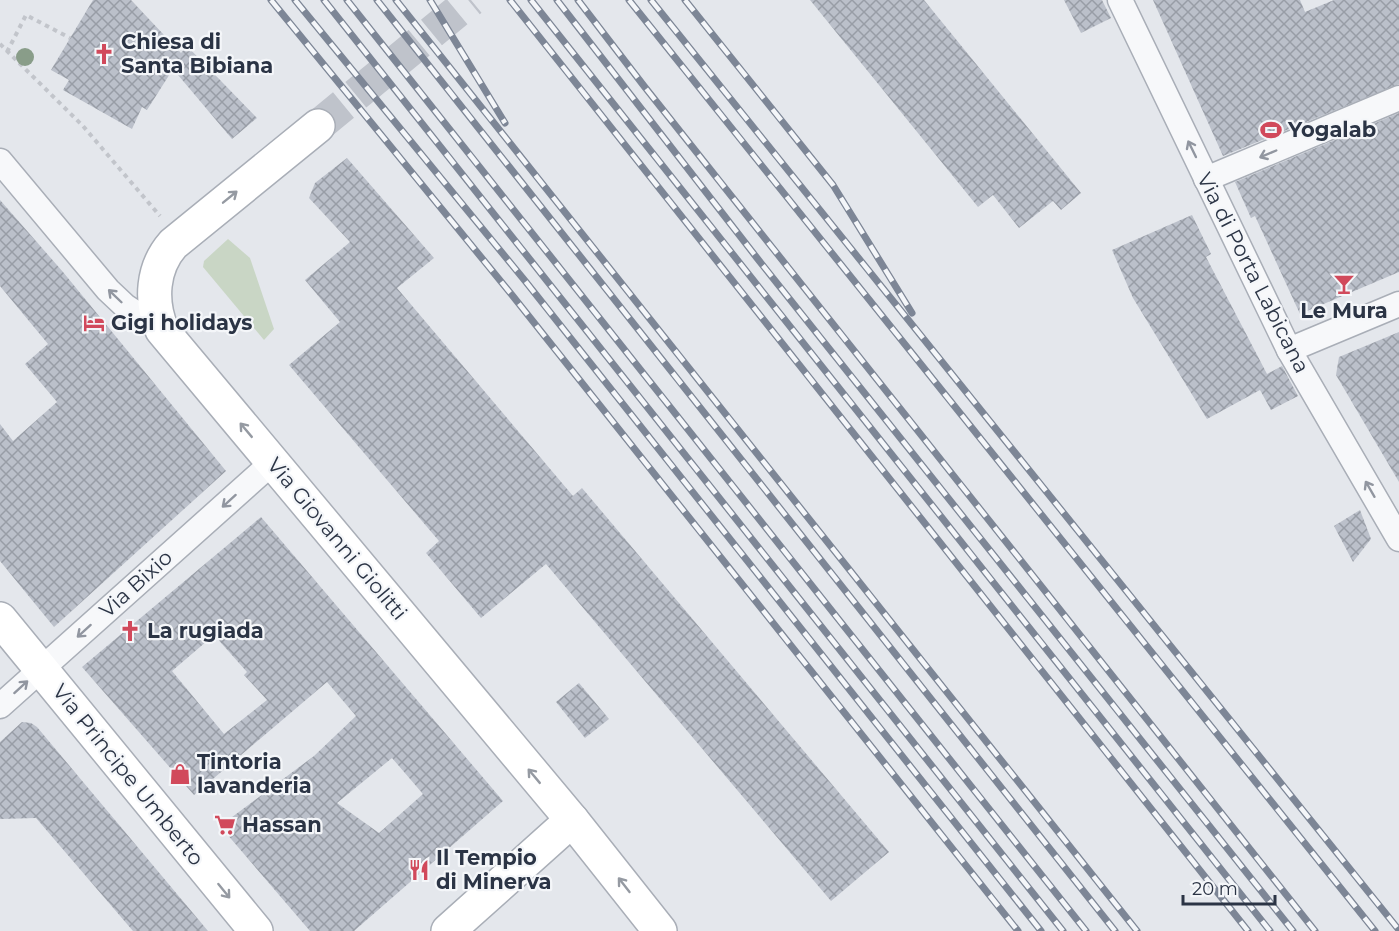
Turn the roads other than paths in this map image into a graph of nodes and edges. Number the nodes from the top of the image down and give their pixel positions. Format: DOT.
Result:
graph roads {
  1 [pos="1119,0"];
  2 [pos="1399,98"];
  3 [pos="318,126"];
  4 [pos="0,161"];
  5 [pos="1206,179"];
  6 [pos="1399,304"];
  7 [pos="162,330"];
  8 [pos="1289,350"];
  9 [pos="273,462"];
  10 [pos="1399,539"];
  11 [pos="0,619"];
  12 [pos="42,669"];
  13 [pos="0,706"];
  14 [pos="572,820"];
  15 [pos="256,931"];
  16 [pos="448,931"];
  17 [pos="660,931"];
  5 -- 1 [label="street, Via di Porta Labicana, one-way"];
  2 -- 5 [label="street, one-way"];
  7 -- 3 [label="main road, one-way"];
  7 -- 4 [label="street, Via Giovanni Giolitti, one-way"];
  5 -- 8 [label="street, Via di Porta Labicana"];
  6 -- 8 [label="street"];
  9 -- 7 [label="main road, Via Giovanni Giolitti, one-way"];
  10 -- 8 [label="street, Via di Porta Labicana, one-way"];
  9 -- 12 [label="street, Via Bixio, one-way"];
  14 -- 9 [label="main road, Via Giovanni Giolitti, one-way"];
  11 -- 12 [label="main road, Via Principe Umberto"];
  13 -- 12 [label="street, Via Bixio, one-way"];
  12 -- 15 [label="main road, Via Principe Umberto, one-way"];
  14 -- 16 [label="main road"];
  17 -- 14 [label="main road, Via Giovanni Giolitti, one-way"];
}
